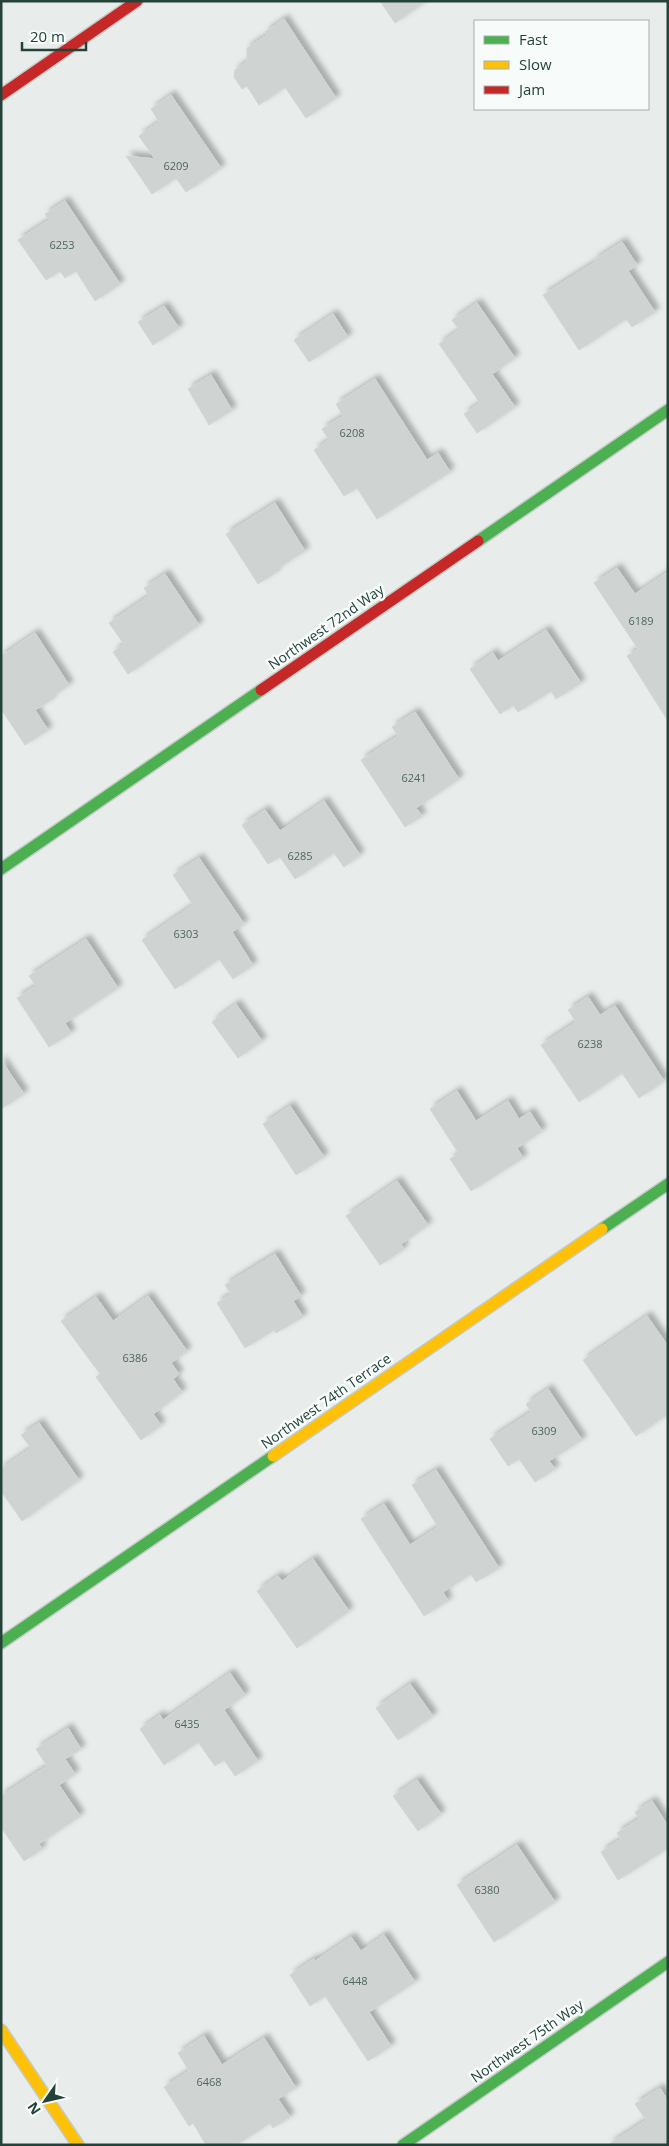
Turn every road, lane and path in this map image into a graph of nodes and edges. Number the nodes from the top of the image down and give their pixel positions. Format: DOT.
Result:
graph roads {
  1 [pos="137,1"];
  2 [pos="1,95"];
  3 [pos="668,410"];
  4 [pos="1,869"];
  5 [pos="668,1184"];
  6 [pos="1,1643"];
  7 [pos="668,1962"];
  8 [pos="1,2030"];
  9 [pos="78,2145"];
  10 [pos="403,2145"];
  1 -- 2 [label="street"];
  3 -- 4 [label="street, Northwest 72nd Way"];
  5 -- 6 [label="street, Northwest 74th Terrace"];
  7 -- 10 [label="street, Northwest 75th Way"];
  8 -- 9 [label="street"];
}
